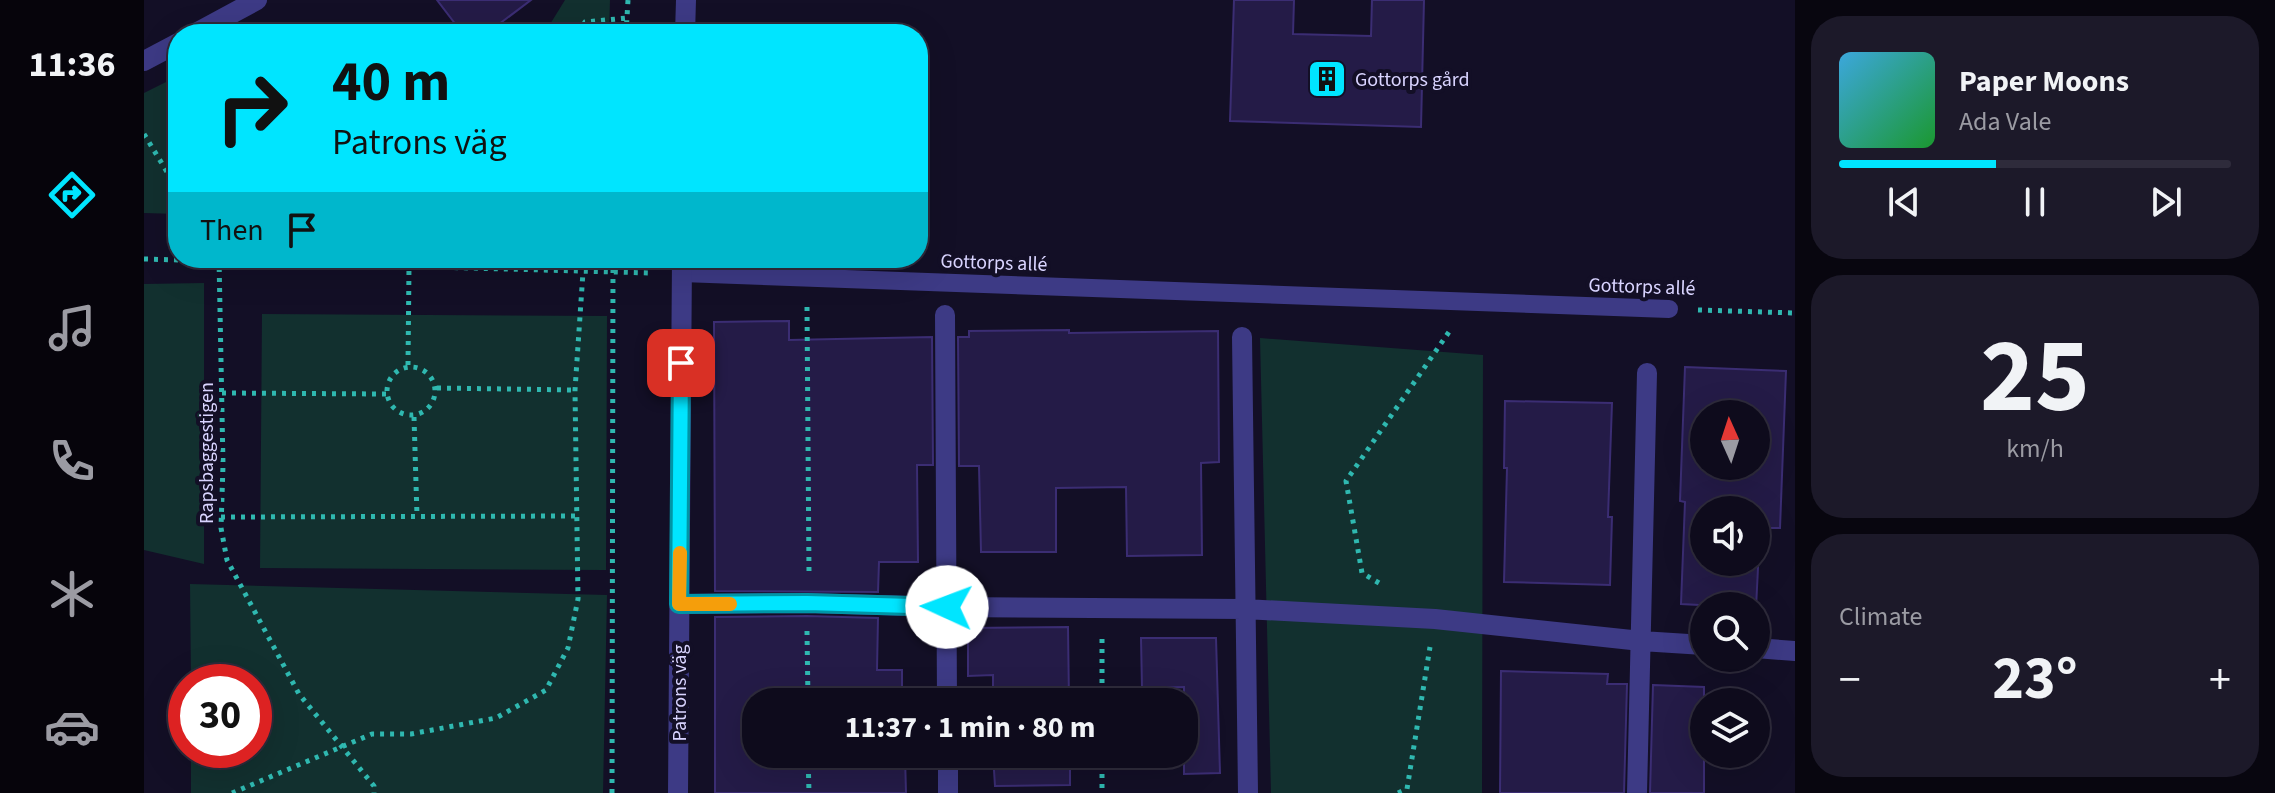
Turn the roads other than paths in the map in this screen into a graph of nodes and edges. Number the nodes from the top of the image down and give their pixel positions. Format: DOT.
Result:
graph roads {
  1 [pos="257,0"];
  2 [pos="686,0"];
  3 [pos="213,24"];
  4 [pos="685,24"];
  5 [pos="168,48"];
  6 [pos="144,61"];
  7 [pos="682,268"];
  8 [pos="703,268"];
  9 [pos="1669,309"];
  10 [pos="945,315"];
  11 [pos="1242,337"];
  12 [pos="1647,373"];
  13 [pos="679,604"];
  14 [pos="947,607"];
  15 [pos="1244,609"];
  16 [pos="1641,641"];
  17 [pos="1690,644"];
  18 [pos="1770,649"];
  19 [pos="1795,651"];
  20 [pos="947,688"];
  21 [pos="948,768"];
  22 [pos="678,793"];
  23 [pos="948,793"];
  24 [pos="1248,793"];
  25 [pos="1637,793"];
  1 -- 3 [label="street"];
  2 -- 4 [label="street"];
  5 -- 6 [label="street"];
  7 -- 13 [label="street, Patrons väg"];
  8 -- 9 [label="lane, Gottorps allé"];
  10 -- 14 [label="street"];
  11 -- 15 [label="street"];
  12 -- 16 [label="street"];
  13 -- 14 [label="street"];
  13 -- 22 [label="street, Patrons väg"];
  14 -- 15 [label="street"];
  14 -- 20 [label="street"];
  15 -- 16 [label="street"];
  15 -- 24 [label="street"];
  16 -- 17 [label="street"];
  16 -- 25 [label="street"];
  18 -- 19 [label="street"];
  21 -- 23 [label="street"];
}
